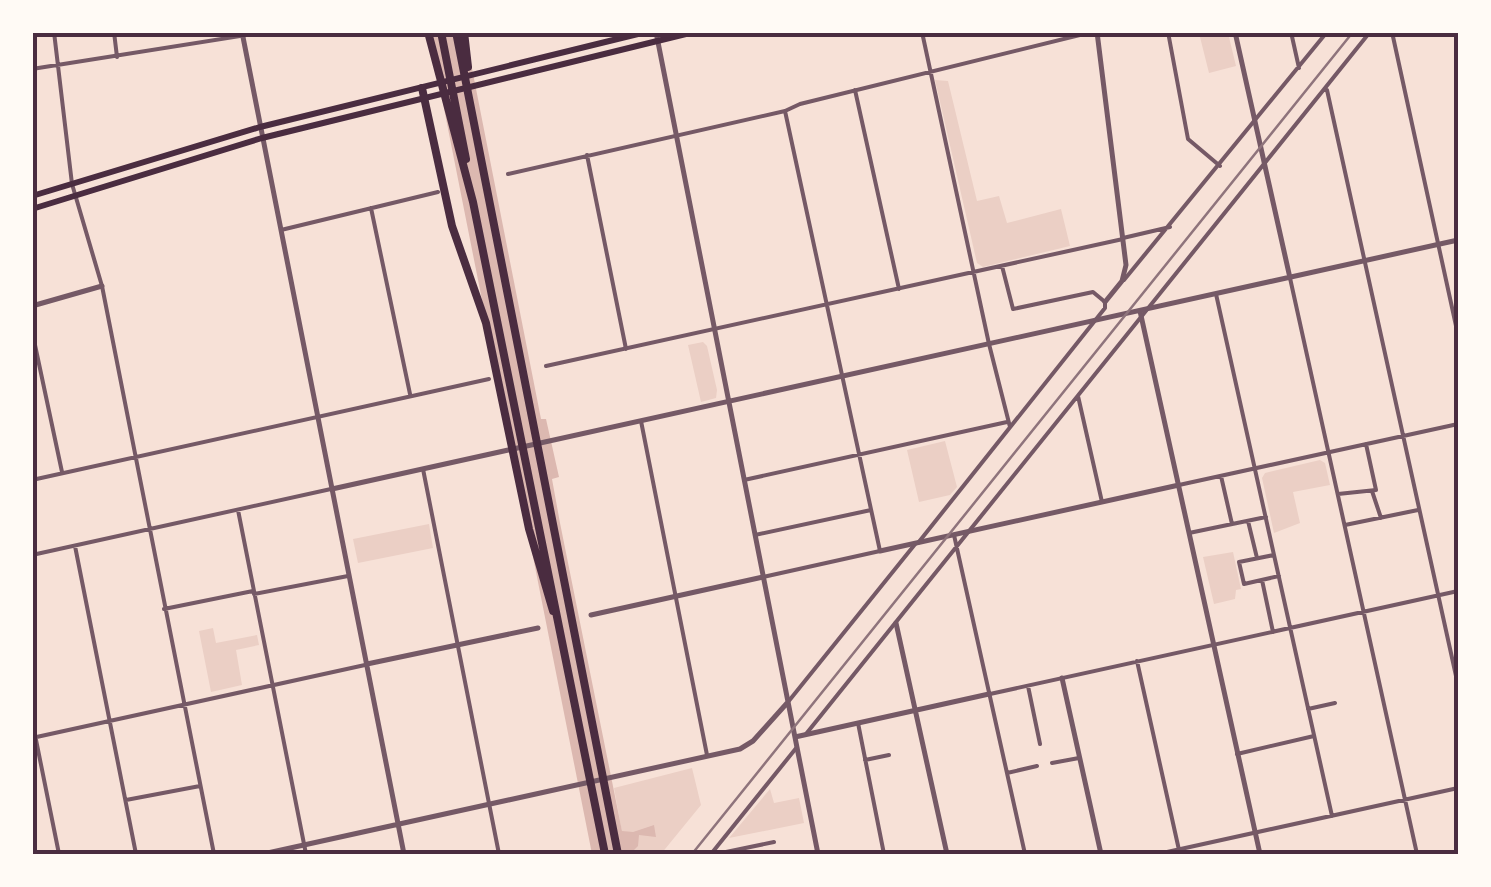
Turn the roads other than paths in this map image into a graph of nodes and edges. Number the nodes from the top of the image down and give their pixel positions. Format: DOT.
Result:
graph roads {
  1 [pos="54,32"];
  2 [pos="114,32"];
  3 [pos="265,32"];
  4 [pos="428,32"];
  5 [pos="442,32"];
  6 [pos="460,32"];
  7 [pos="646,32"];
  8 [pos="694,32"];
  9 [pos="922,32"];
  10 [pos="1094,32"];
  11 [pos="1168,32"];
  12 [pos="1235,32"];
  13 [pos="1290,32"];
  14 [pos="1327,32"];
  15 [pos="1370,32"];
  16 [pos="1392,32"];
  17 [pos="243,35"];
  18 [pos="657,37"];
  19 [pos="117,56"];
  20 [pos="56,66"];
  21 [pos="1299,68"];
  22 [pos="32,70"];
  23 [pos="931,72"];
  24 [pos="425,87"];
  25 [pos="1326,88"];
  26 [pos="855,90"];
  27 [pos="428,99"];
  28 [pos="785,111"];
  29 [pos="1256,122"];
  30 [pos="260,127"];
  31 [pos="676,136"];
  32 [pos="262,138"];
  33 [pos="588,155"];
  34 [pos="1265,164"];
  35 [pos="1220,166"];
  36 [pos="508,174"];
  37 [pos="72,184"];
  38 [pos="438,192"];
  39 [pos="32,196"];
  40 [pos="74,196"];
  41 [pos="473,202"];
  42 [pos="371,208"];
  43 [pos="32,209"];
  44 [pos="1170,227"];
  45 [pos="281,230"];
  46 [pos="1123,238"];
  47 [pos="1458,240"];
  48 [pos="1439,245"];
  49 [pos="1364,261"];
  50 [pos="1002,266"];
  51 [pos="974,272"];
  52 [pos="1290,278"];
  53 [pos="1122,281"];
  54 [pos="102,286"];
  55 [pos="900,288"];
  56 [pos="1216,294"];
  57 [pos="1105,302"];
  58 [pos="826,305"];
  59 [pos="32,306"];
  60 [pos="1143,312"];
  61 [pos="1095,320"];
  62 [pos="714,330"];
  63 [pos="32,332"];
  64 [pos="1458,335"];
  65 [pos="989,344"];
  66 [pos="626,349"];
  67 [pos="546,366"];
  68 [pos="841,376"];
  69 [pos="489,379"];
  70 [pos="411,396"];
  71 [pos="1078,396"];
  72 [pos="729,402"];
  73 [pos="317,417"];
  74 [pos="641,421"];
  75 [pos="1008,424"];
  76 [pos="1458,424"];
  77 [pos="1403,436"];
  78 [pos="1366,444"];
  79 [pos="1329,452"];
  80 [pos="135,456"];
  81 [pos="858,456"];
  82 [pos="422,469"];
  83 [pos="1255,469"];
  84 [pos="62,472"];
  85 [pos="1222,476"];
  86 [pos="32,480"];
  87 [pos="744,480"];
  88 [pos="1178,486"];
  89 [pos="332,489"];
  90 [pos="1372,491"];
  91 [pos="1338,494"];
  92 [pos="1102,502"];
  93 [pos="238,510"];
  94 [pos="870,510"];
  95 [pos="1420,510"];
  96 [pos="1266,517"];
  97 [pos="1381,518"];
  98 [pos="1248,520"];
  99 [pos="1232,524"];
  100 [pos="1345,526"];
  101 [pos="149,530"];
  102 [pos="968,532"];
  103 [pos="1189,533"];
  104 [pos="755,534"];
  105 [pos="954,535"];
  106 [pos="917,543"];
  107 [pos="75,546"];
  108 [pos="957,547"];
  109 [pos="880,551"];
  110 [pos="32,555"];
  111 [pos="1274,555"];
  112 [pos="1257,558"];
  113 [pos="349,576"];
  114 [pos="1279,576"];
  115 [pos="764,577"];
  116 [pos="1262,580"];
  117 [pos="1458,591"];
  118 [pos="254,592"];
  119 [pos="1438,595"];
  120 [pos="676,596"];
  121 [pos="164,608"];
  122 [pos="1364,612"];
  123 [pos="590,615"];
  124 [pos="896,623"];
  125 [pos="538,628"];
  126 [pos="1290,628"];
  127 [pos="1273,632"];
  128 [pos="1214,644"];
  129 [pos="458,645"];
  130 [pos="564,645"];
  131 [pos="1137,662"];
  132 [pos="366,664"];
  133 [pos="1062,678"];
  134 [pos="273,685"];
  135 [pos="1028,686"];
  136 [pos="1458,686"];
  137 [pos="989,694"];
  138 [pos="788,702"];
  139 [pos="1335,703"];
  140 [pos="184,705"];
  141 [pos="1308,709"];
  142 [pos="915,710"];
  143 [pos="32,720"];
  144 [pos="110,721"];
  145 [pos="858,723"];
  146 [pos="806,734"];
  147 [pos="1314,736"];
  148 [pos="795,737"];
  149 [pos="34,738"];
  150 [pos="1040,744"];
  151 [pos="797,747"];
  152 [pos="1238,754"];
  153 [pos="889,755"];
  154 [pos="708,756"];
  155 [pos="1079,758"];
  156 [pos="865,760"];
  157 [pos="1052,764"];
  158 [pos="1037,766"];
  159 [pos="1007,773"];
  160 [pos="200,786"];
  161 [pos="1458,788"];
  162 [pos="126,800"];
  163 [pos="1406,800"];
  164 [pos="489,804"];
  165 [pos="1332,816"];
  166 [pos="398,824"];
  167 [pos="1255,833"];
  168 [pos="724,838"];
  169 [pos="774,842"];
  170 [pos="304,846"];
  171 [pos="1178,852"];
  172 [pos="726,853"];
  173 [pos="59,854"];
  174 [pos="136,854"];
  175 [pos="214,854"];
  176 [pos="263,854"];
  177 [pos="306,854"];
  178 [pos="404,854"];
  179 [pos="499,854"];
  180 [pos="605,854"];
  181 [pos="618,854"];
  182 [pos="711,854"];
  183 [pos="818,854"];
  184 [pos="884,854"];
  185 [pos="946,854"];
  186 [pos="1025,854"];
  187 [pos="1101,854"];
  188 [pos="1158,854"];
  189 [pos="1260,854"];
  190 [pos="1418,854"];
  1 -- 20 [label="street"];
  2 -- 19 [label="street"];
  3 -- 17 [label="street"];
  4 -- 41 [label="highway"];
  5 -- 41 [label="highway"];
  6 -- 181 [label="highway"];
  7 -- 24 [label="main road"];
  8 -- 18 [label="main road"];
  9 -- 23 [label="street"];
  10 -- 23 [label="street"];
  10 -- 46 [label="street"];
  11 -- 35 [label="street"];
  12 -- 29 [label="street"];
  13 -- 21 [label="street"];
  14 -- 21 [label="street"];
  15 -- 25 [label="street"];
  16 -- 48 [label="street"];
  17 -- 19 [label="street"];
  17 -- 30 [label="street"];
  18 -- 27 [label="main road"];
  18 -- 31 [label="street"];
  19 -- 20 [label="street"];
  20 -- 22 [label="street"];
  20 -- 37 [label="street"];
  21 -- 29 [label="street"];
  23 -- 26 [label="street"];
  23 -- 51 [label="street"];
  24 -- 27 [label="highway"];
  24 -- 30 [label="main road"];
  25 -- 34 [label="street"];
  25 -- 49 [label="street"];
  26 -- 28 [label="street"];
  26 -- 55 [label="street"];
  27 -- 32 [label="main road"];
  27 -- 130 [label="highway"];
  28 -- 31 [label="street"];
  28 -- 58 [label="street"];
  29 -- 34 [label="street"];
  29 -- 35 [label="street"];
  30 -- 32 [label="street"];
  30 -- 37 [label="main road"];
  31 -- 33 [label="street"];
  31 -- 62 [label="street"];
  32 -- 40 [label="main road"];
  32 -- 45 [label="street"];
  33 -- 36 [label="street"];
  33 -- 66 [label="street"];
  34 -- 52 [label="street"];
  34 -- 60 [label="street"];
  35 -- 44 [label="street"];
  37 -- 39 [label="main road"];
  37 -- 40 [label="street"];
  38 -- 42 [label="street"];
  40 -- 43 [label="main road"];
  40 -- 54 [label="street"];
  41 -- 130 [label="highway"];
  42 -- 45 [label="street"];
  42 -- 70 [label="street"];
  44 -- 46 [label="street"];
  44 -- 53 [label="street"];
  45 -- 73 [label="street"];
  46 -- 50 [label="street"];
  46 -- 53 [label="street"];
  47 -- 48 [label="street"];
  48 -- 49 [label="street"];
  48 -- 64 [label="street"];
  49 -- 52 [label="street"];
  49 -- 77 [label="street"];
  50 -- 51 [label="street"];
  50 -- 57 [label="street"];
  51 -- 55 [label="street"];
  51 -- 65 [label="street"];
  52 -- 56 [label="street"];
  52 -- 79 [label="street"];
  53 -- 57 [label="street"];
  54 -- 59 [label="street"];
  54 -- 80 [label="street"];
  55 -- 58 [label="street"];
  56 -- 60 [label="street"];
  56 -- 83 [label="street"];
  57 -- 61 [label="street"];
  58 -- 62 [label="street"];
  58 -- 68 [label="street"];
  60 -- 61 [label="street"];
  60 -- 71 [label="street"];
  60 -- 88 [label="street"];
  61 -- 65 [label="street"];
  61 -- 75 [label="street"];
  62 -- 66 [label="street"];
  62 -- 72 [label="street"];
  63 -- 84 [label="street"];
  65 -- 68 [label="street"];
  65 -- 75 [label="street"];
  66 -- 67 [label="street"];
  68 -- 72 [label="street"];
  68 -- 81 [label="street"];
  69 -- 70 [label="street"];
  70 -- 73 [label="street"];
  71 -- 92 [label="street"];
  71 -- 102 [label="street"];
  72 -- 74 [label="street"];
  72 -- 87 [label="street"];
  73 -- 80 [label="street"];
  73 -- 89 [label="street"];
  74 -- 82 [label="street"];
  74 -- 120 [label="street"];
  75 -- 81 [label="street"];
  75 -- 106 [label="street"];
  76 -- 77 [label="street"];
  77 -- 78 [label="street"];
  77 -- 95 [label="street"];
  78 -- 79 [label="street"];
  78 -- 90 [label="street"];
  79 -- 83 [label="street"];
  79 -- 91 [label="street"];
  80 -- 84 [label="street"];
  80 -- 101 [label="street"];
  81 -- 87 [label="street"];
  81 -- 94 [label="street"];
  82 -- 89 [label="street"];
  82 -- 129 [label="street"];
  83 -- 85 [label="street"];
  83 -- 96 [label="street"];
  84 -- 86 [label="street"];
  85 -- 88 [label="street"];
  85 -- 99 [label="street"];
  87 -- 104 [label="street"];
  88 -- 92 [label="street"];
  88 -- 103 [label="street"];
  89 -- 93 [label="street"];
  89 -- 113 [label="street"];
  90 -- 91 [label="street"];
  90 -- 97 [label="street"];
  91 -- 100 [label="street"];
  92 -- 102 [label="street"];
  93 -- 101 [label="street"];
  93 -- 118 [label="street"];
  94 -- 104 [label="street"];
  94 -- 109 [label="street"];
  95 -- 97 [label="street"];
  95 -- 119 [label="street"];
  96 -- 98 [label="street"];
  96 -- 111 [label="street"];
  97 -- 100 [label="street"];
  98 -- 99 [label="street"];
  98 -- 112 [label="street"];
  99 -- 103 [label="street"];
  100 -- 122 [label="street"];
  101 -- 107 [label="street"];
  101 -- 121 [label="street"];
  102 -- 105 [label="street"];
  102 -- 108 [label="street"];
  103 -- 128 [label="street"];
  104 -- 115 [label="street"];
  105 -- 106 [label="street"];
  105 -- 108 [label="street"];
  106 -- 109 [label="street"];
  106 -- 138 [label="street"];
  107 -- 110 [label="street"];
  107 -- 144 [label="street"];
  108 -- 124 [label="street"];
  108 -- 137 [label="street"];
  109 -- 115 [label="street"];
  111 -- 112 [label="street"];
  111 -- 114 [label="street"];
  112 -- 116 [label="street"];
  113 -- 118 [label="street"];
  113 -- 132 [label="street"];
  114 -- 116 [label="street"];
  114 -- 126 [label="street"];
  115 -- 120 [label="street"];
  115 -- 138 [label="street"];
  116 -- 127 [label="street"];
  117 -- 119 [label="street"];
  118 -- 121 [label="street"];
  118 -- 134 [label="street"];
  119 -- 122 [label="street"];
  119 -- 136 [label="street"];
  120 -- 123 [label="street"];
  120 -- 154 [label="street"];
  121 -- 140 [label="street"];
  122 -- 126 [label="street"];
  122 -- 163 [label="street"];
  124 -- 142 [label="street"];
  124 -- 146 [label="street"];
  125 -- 129 [label="street"];
  126 -- 127 [label="street"];
  126 -- 141 [label="street"];
  127 -- 128 [label="street"];
  128 -- 131 [label="street"];
  128 -- 152 [label="street"];
  129 -- 132 [label="street"];
  129 -- 164 [label="street"];
  130 -- 180 [label="highway"];
  131 -- 133 [label="street"];
  131 -- 171 [label="street"];
  132 -- 134 [label="street"];
  132 -- 166 [label="street"];
  133 -- 135 [label="street"];
  133 -- 155 [label="street"];
  134 -- 140 [label="street"];
  134 -- 170 [label="street"];
  135 -- 137 [label="street"];
  135 -- 150 [label="street"];
  137 -- 142 [label="street"];
  137 -- 159 [label="street"];
  138 -- 148 [label="street"];
  138 -- 154 [label="street"];
  139 -- 141 [label="street"];
  140 -- 144 [label="street"];
  140 -- 160 [label="street"];
  141 -- 147 [label="street"];
  142 -- 145 [label="street"];
  142 -- 185 [label="street"];
  143 -- 149 [label="street"];
  144 -- 149 [label="street"];
  144 -- 162 [label="street"];
  145 -- 146 [label="street"];
  145 -- 156 [label="street"];
  146 -- 148 [label="street"];
  147 -- 152 [label="street"];
  147 -- 165 [label="street"];
  148 -- 151 [label="street"];
  149 -- 173 [label="street"];
  151 -- 168 [label="street"];
  151 -- 183 [label="street"];
  152 -- 167 [label="street"];
  153 -- 156 [label="street"];
  154 -- 164 [label="street"];
  155 -- 157 [label="street"];
  155 -- 187 [label="street"];
  156 -- 184 [label="street"];
  158 -- 159 [label="street"];
  159 -- 186 [label="street"];
  160 -- 162 [label="street"];
  160 -- 175 [label="street"];
  161 -- 163 [label="street"];
  162 -- 174 [label="street"];
  163 -- 165 [label="street"];
  163 -- 190 [label="street"];
  164 -- 166 [label="street"];
  164 -- 179 [label="street"];
  165 -- 167 [label="street"];
  166 -- 170 [label="street"];
  166 -- 178 [label="street"];
  167 -- 171 [label="street"];
  167 -- 189 [label="street"];
  168 -- 172 [label="street"];
  168 -- 182 [label="street"];
  169 -- 172 [label="street"];
  170 -- 176 [label="street"];
  170 -- 177 [label="street"];
  171 -- 188 [label="street"];
}
